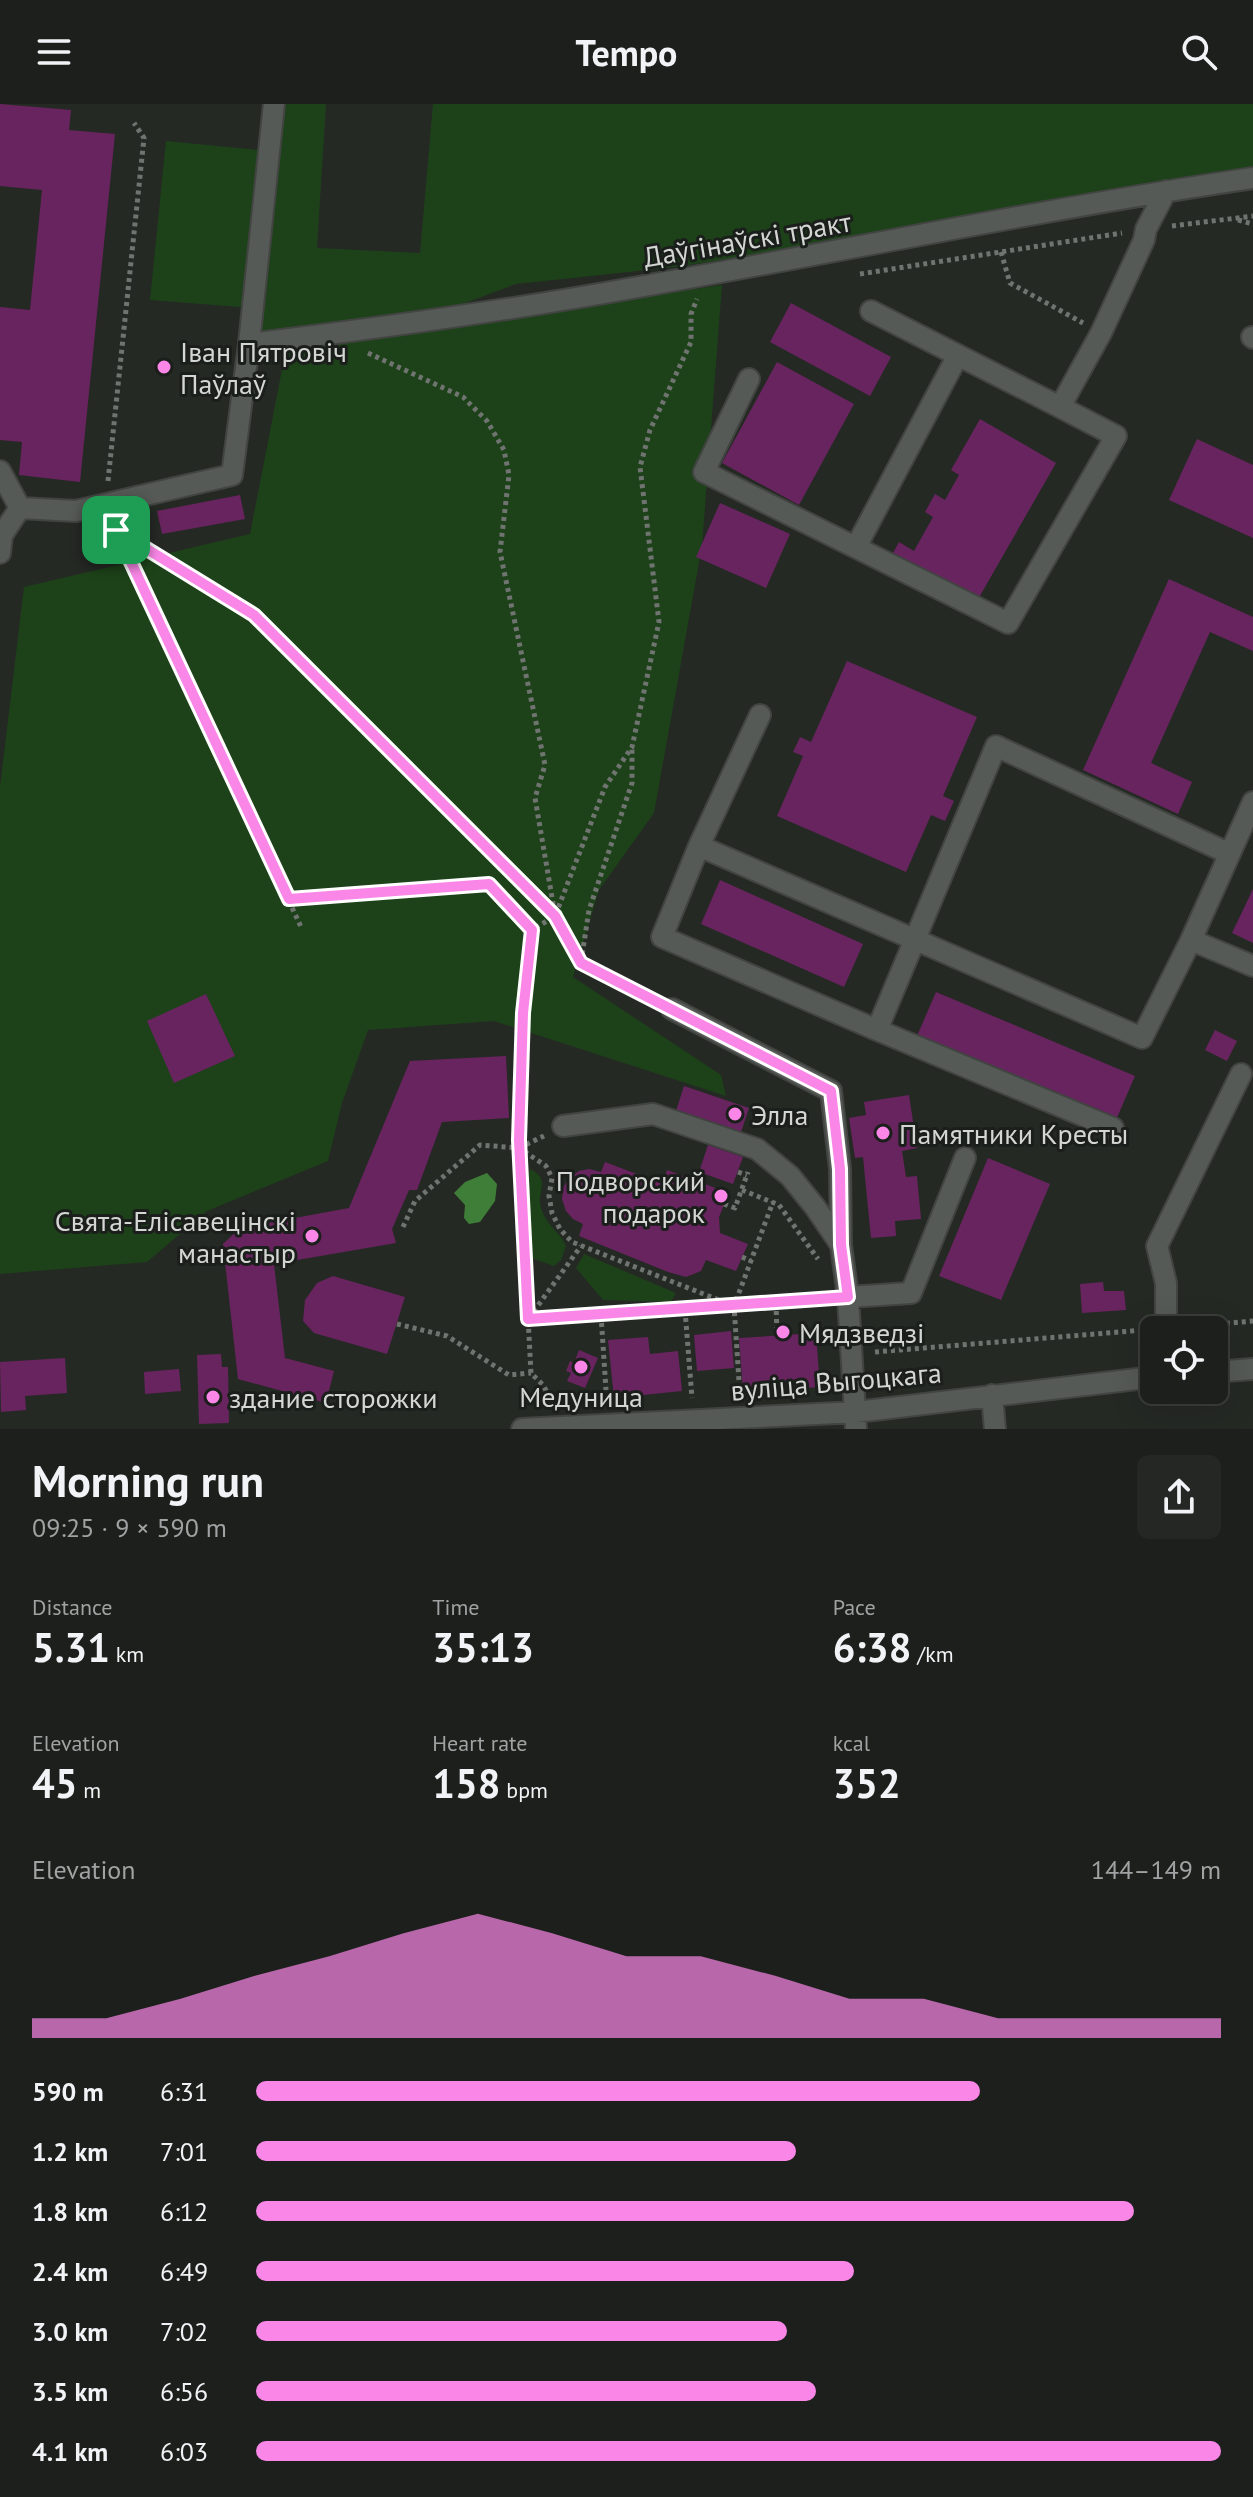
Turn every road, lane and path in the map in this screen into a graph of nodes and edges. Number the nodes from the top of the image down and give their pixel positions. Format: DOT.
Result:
graph roads {
  1 [pos="274,104"];
  2 [pos="134,123"];
  3 [pos="1253,178"];
  4 [pos="1166,191"];
  5 [pos="1233,219"];
  6 [pos="1253,224"];
  7 [pos="1001,252"];
  8 [pos="697,298"];
  9 [pos="871,311"];
  10 [pos="1101,333"];
  11 [pos="249,344"];
  12 [pos="364,351"];
  13 [pos="958,355"];
  14 [pos="749,379"];
  15 [pos="1060,407"];
  16 [pos="0,471"];
  17 [pos="106,504"];
  18 [pos="20,508"];
  19 [pos="116,530"];
  20 [pos="1,541"];
  21 [pos="856,547"];
  22 [pos="760,715"];
  23 [pos="632,747"];
  24 [pos="1253,802"];
  25 [pos="699,846"];
  26 [pos="1228,853"];
  27 [pos="289,899"];
  28 [pos="555,916"];
  29 [pos="302,929"];
  30 [pos="532,930"];
  31 [pos="915,940"];
  32 [pos="1191,940"];
  33 [pos="581,963"];
  34 [pos="1253,966"];
  35 [pos="672,1009"];
  36 [pos="877,1030"];
  37 [pos="1241,1074"];
  38 [pos="563,1126"];
  39 [pos="1113,1128"];
  40 [pos="519,1148"];
  41 [pos="965,1158"];
  42 [pos="738,1172"];
  43 [pos="747,1175"];
  44 [pos="742,1190"];
  45 [pos="773,1202"];
  46 [pos="403,1227"];
  47 [pos="841,1245"];
  48 [pos="581,1246"];
  49 [pos="742,1257"];
  50 [pos="751,1261"];
  51 [pos="819,1262"];
  52 [pos="821,1287"];
  53 [pos="848,1297"];
  54 [pos="822,1299"];
  55 [pos="776,1303"];
  56 [pos="734,1306"];
  57 [pos="685,1310"];
  58 [pos="824,1313"];
  59 [pos="601,1315"];
  60 [pos="1166,1316"];
  61 [pos="528,1319"];
  62 [pos="1253,1321"];
  63 [pos="1228,1323"];
  64 [pos="397,1324"];
  65 [pos="1140,1331"];
  66 [pos="777,1335"];
  67 [pos="852,1354"];
  68 [pos="1253,1369"];
  69 [pos="1228,1371"];
  70 [pos="531,1373"];
  71 [pos="1140,1379"];
  72 [pos="992,1395"];
  73 [pos="752,1396"];
  74 [pos="678,1400"];
  75 [pos="604,1403"];
  76 [pos="554,1404"];
  77 [pos="567,1404"];
  78 [pos="856,1421"];
  79 [pos="555,1428"];
  80 [pos="522,1429"];
  81 [pos="995,1429"];
  1 -- 11 [label="street"];
  2 -- 17 [label="path"];
  3 -- 4 [label="street, Даўгінаўскі тракт"];
  4 -- 10 [label="street"];
  4 -- 11 [label="street, Даўгінаўскі тракт"];
  5 -- 6 [label="path"];
  7 -- 10 [label="path"];
  8 -- 23 [label="path"];
  9 -- 13 [label="street"];
  10 -- 15 [label="street"];
  11 -- 17 [label="street"];
  12 -- 28 [label="path"];
  13 -- 15 [label="street"];
  13 -- 21 [label="street"];
  14 -- 21 [label="street"];
  15 -- 21 [label="street"];
  16 -- 18 [label="street"];
  17 -- 18 [label="street"];
  17 -- 19 [label="path"];
  18 -- 20 [label="street"];
  19 -- 27 [label="path"];
  19 -- 28 [label="path"];
  22 -- 25 [label="street"];
  23 -- 28 [label="path"];
  23 -- 33 [label="path"];
  24 -- 26 [label="street"];
  25 -- 31 [label="street"];
  25 -- 36 [label="street"];
  26 -- 31 [label="street"];
  26 -- 32 [label="street"];
  27 -- 29 [label="path"];
  27 -- 30 [label="path"];
  28 -- 30 [label="path"];
  28 -- 33 [label="path"];
  30 -- 40 [label="path"];
  31 -- 32 [label="street"];
  31 -- 36 [label="street"];
  32 -- 34 [label="street"];
  33 -- 35 [label="path"];
  35 -- 47 [label="street"];
  36 -- 39 [label="street"];
  37 -- 60 [label="street"];
  38 -- 47 [label="street"];
  40 -- 46 [label="path"];
  40 -- 48 [label="path"];
  40 -- 61 [label="path"];
  41 -- 53 [label="street"];
  42 -- 43 [label="path"];
  44 -- 45 [label="path"];
  45 -- 50 [label="path"];
  45 -- 51 [label="path"];
  47 -- 53 [label="street"];
  48 -- 56 [label="path"];
  48 -- 61 [label="path"];
  49 -- 50 [label="path"];
  50 -- 56 [label="path"];
  52 -- 54 [label="path"];
  53 -- 54 [label="path"];
  53 -- 67 [label="street"];
  54 -- 55 [label="path"];
  54 -- 58 [label="path"];
  55 -- 56 [label="path"];
  55 -- 66 [label="path"];
  56 -- 57 [label="path"];
  56 -- 73 [label="path"];
  57 -- 59 [label="path"];
  57 -- 74 [label="path"];
  59 -- 61 [label="path"];
  59 -- 75 [label="path"];
  61 -- 70 [label="path"];
  62 -- 63 [label="path"];
  64 -- 70 [label="path"];
  65 -- 67 [label="path"];
  67 -- 78 [label="street"];
  68 -- 69 [label="street"];
  70 -- 76 [label="path"];
  71 -- 72 [label="street, вуліца Выгоцкага"];
  72 -- 78 [label="street, вуліца Выгоцкага"];
  72 -- 81 [label="street"];
  76 -- 77 [label="path"];
  76 -- 79 [label="path"];
  78 -- 79 [label="street, вуліца Выгоцкага"];
  79 -- 80 [label="street, вуліца Выгоцкага"];
}
